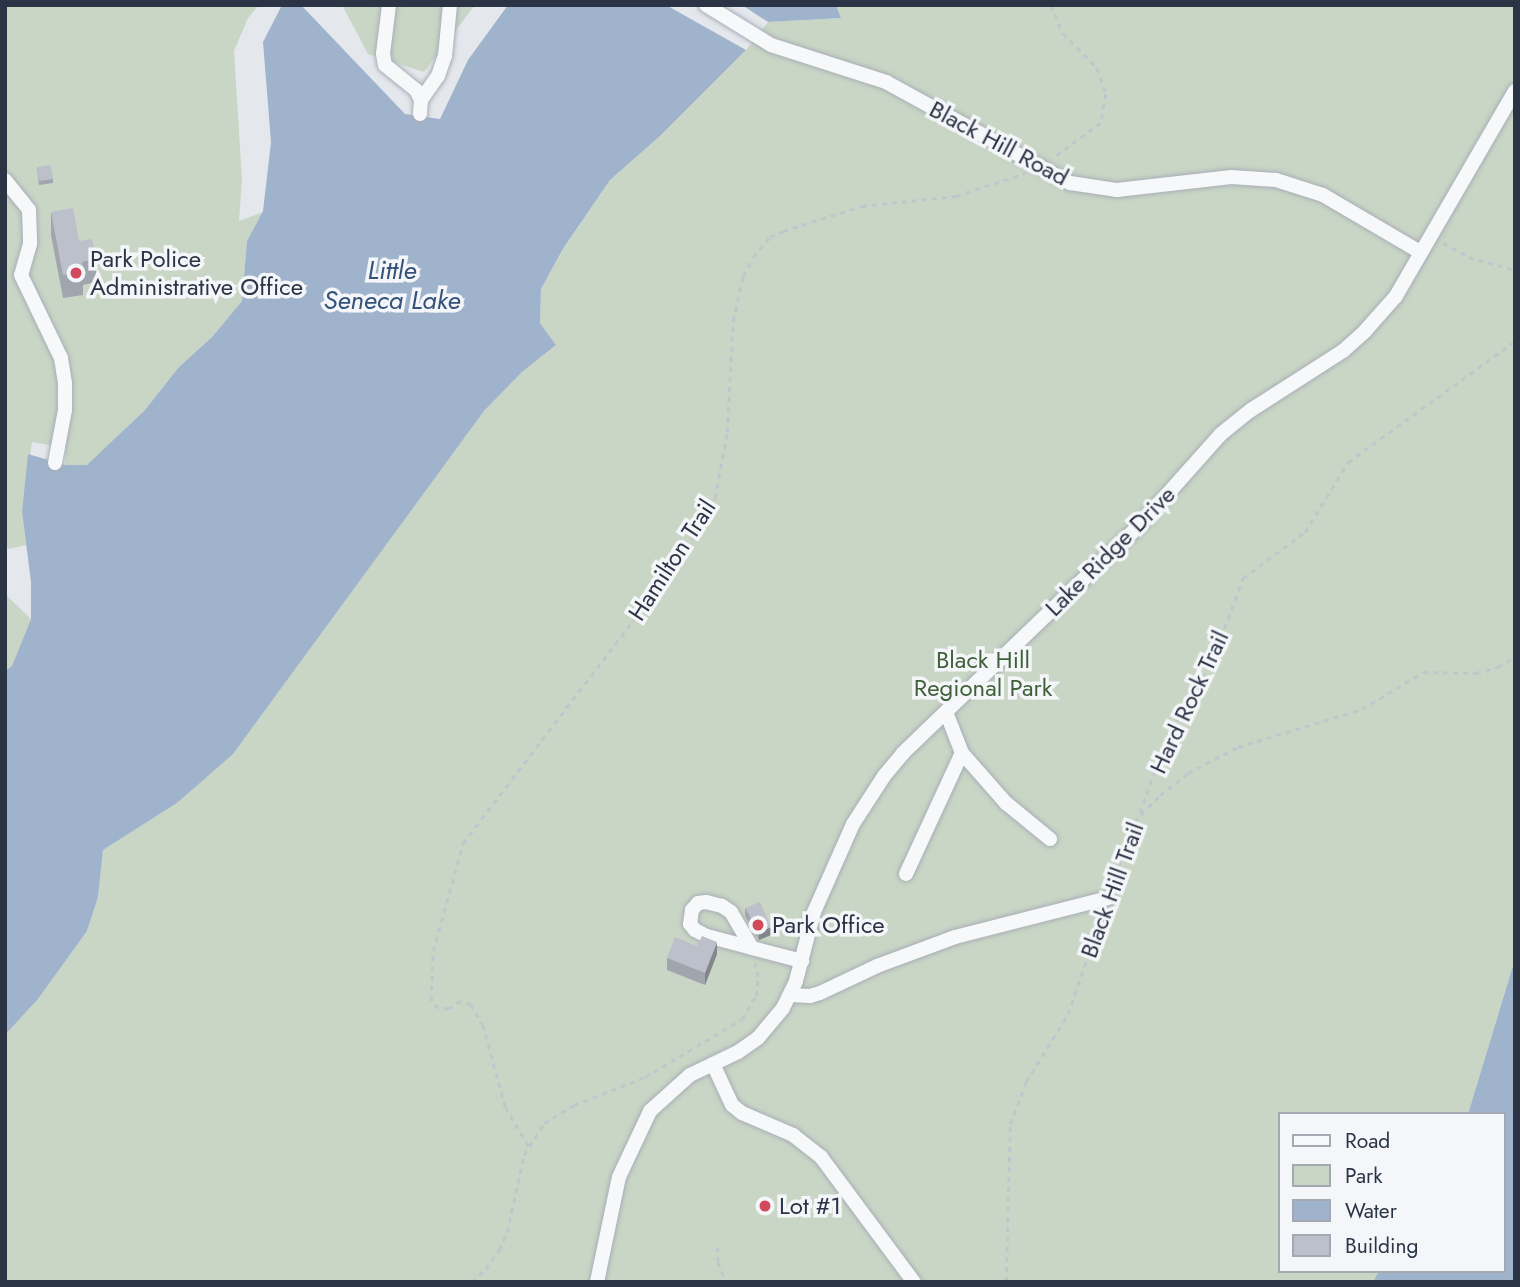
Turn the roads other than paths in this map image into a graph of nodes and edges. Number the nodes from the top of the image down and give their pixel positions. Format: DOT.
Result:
graph roads {
  1 [pos="389,5"];
  2 [pos="450,5"];
  3 [pos="706,5"];
  4 [pos="1515,91"];
  5 [pos="5,180"];
  6 [pos="1420,251"];
  7 [pos="55,463"];
  8 [pos="946,712"];
  9 [pos="962,752"];
  10 [pos="1050,839"];
  11 [pos="906,874"];
  12 [pos="1108,898"];
  13 [pos="752,948"];
  14 [pos="802,961"];
  15 [pos="790,995"];
  16 [pos="712,1064"];
  17 [pos="597,1282"];
  18 [pos="914,1282"];
  1 -- 2 [label="street"];
  3 -- 6 [label="street, Black Hill Road"];
  4 -- 6 [label="street, Lake Ridge Drive"];
  5 -- 7 [label="street"];
  6 -- 8 [label="street, Lake Ridge Drive"];
  8 -- 9 [label="street"];
  8 -- 14 [label="street, Lake Ridge Drive"];
  9 -- 10 [label="street"];
  9 -- 11 [label="street"];
  12 -- 15 [label="street"];
  13 -- 14 [label="street"];
  14 -- 15 [label="street, Lake Ridge Drive"];
  15 -- 16 [label="street, Lake Ridge Drive"];
  16 -- 17 [label="street, Lake Ridge Drive"];
  16 -- 18 [label="street"];
}
